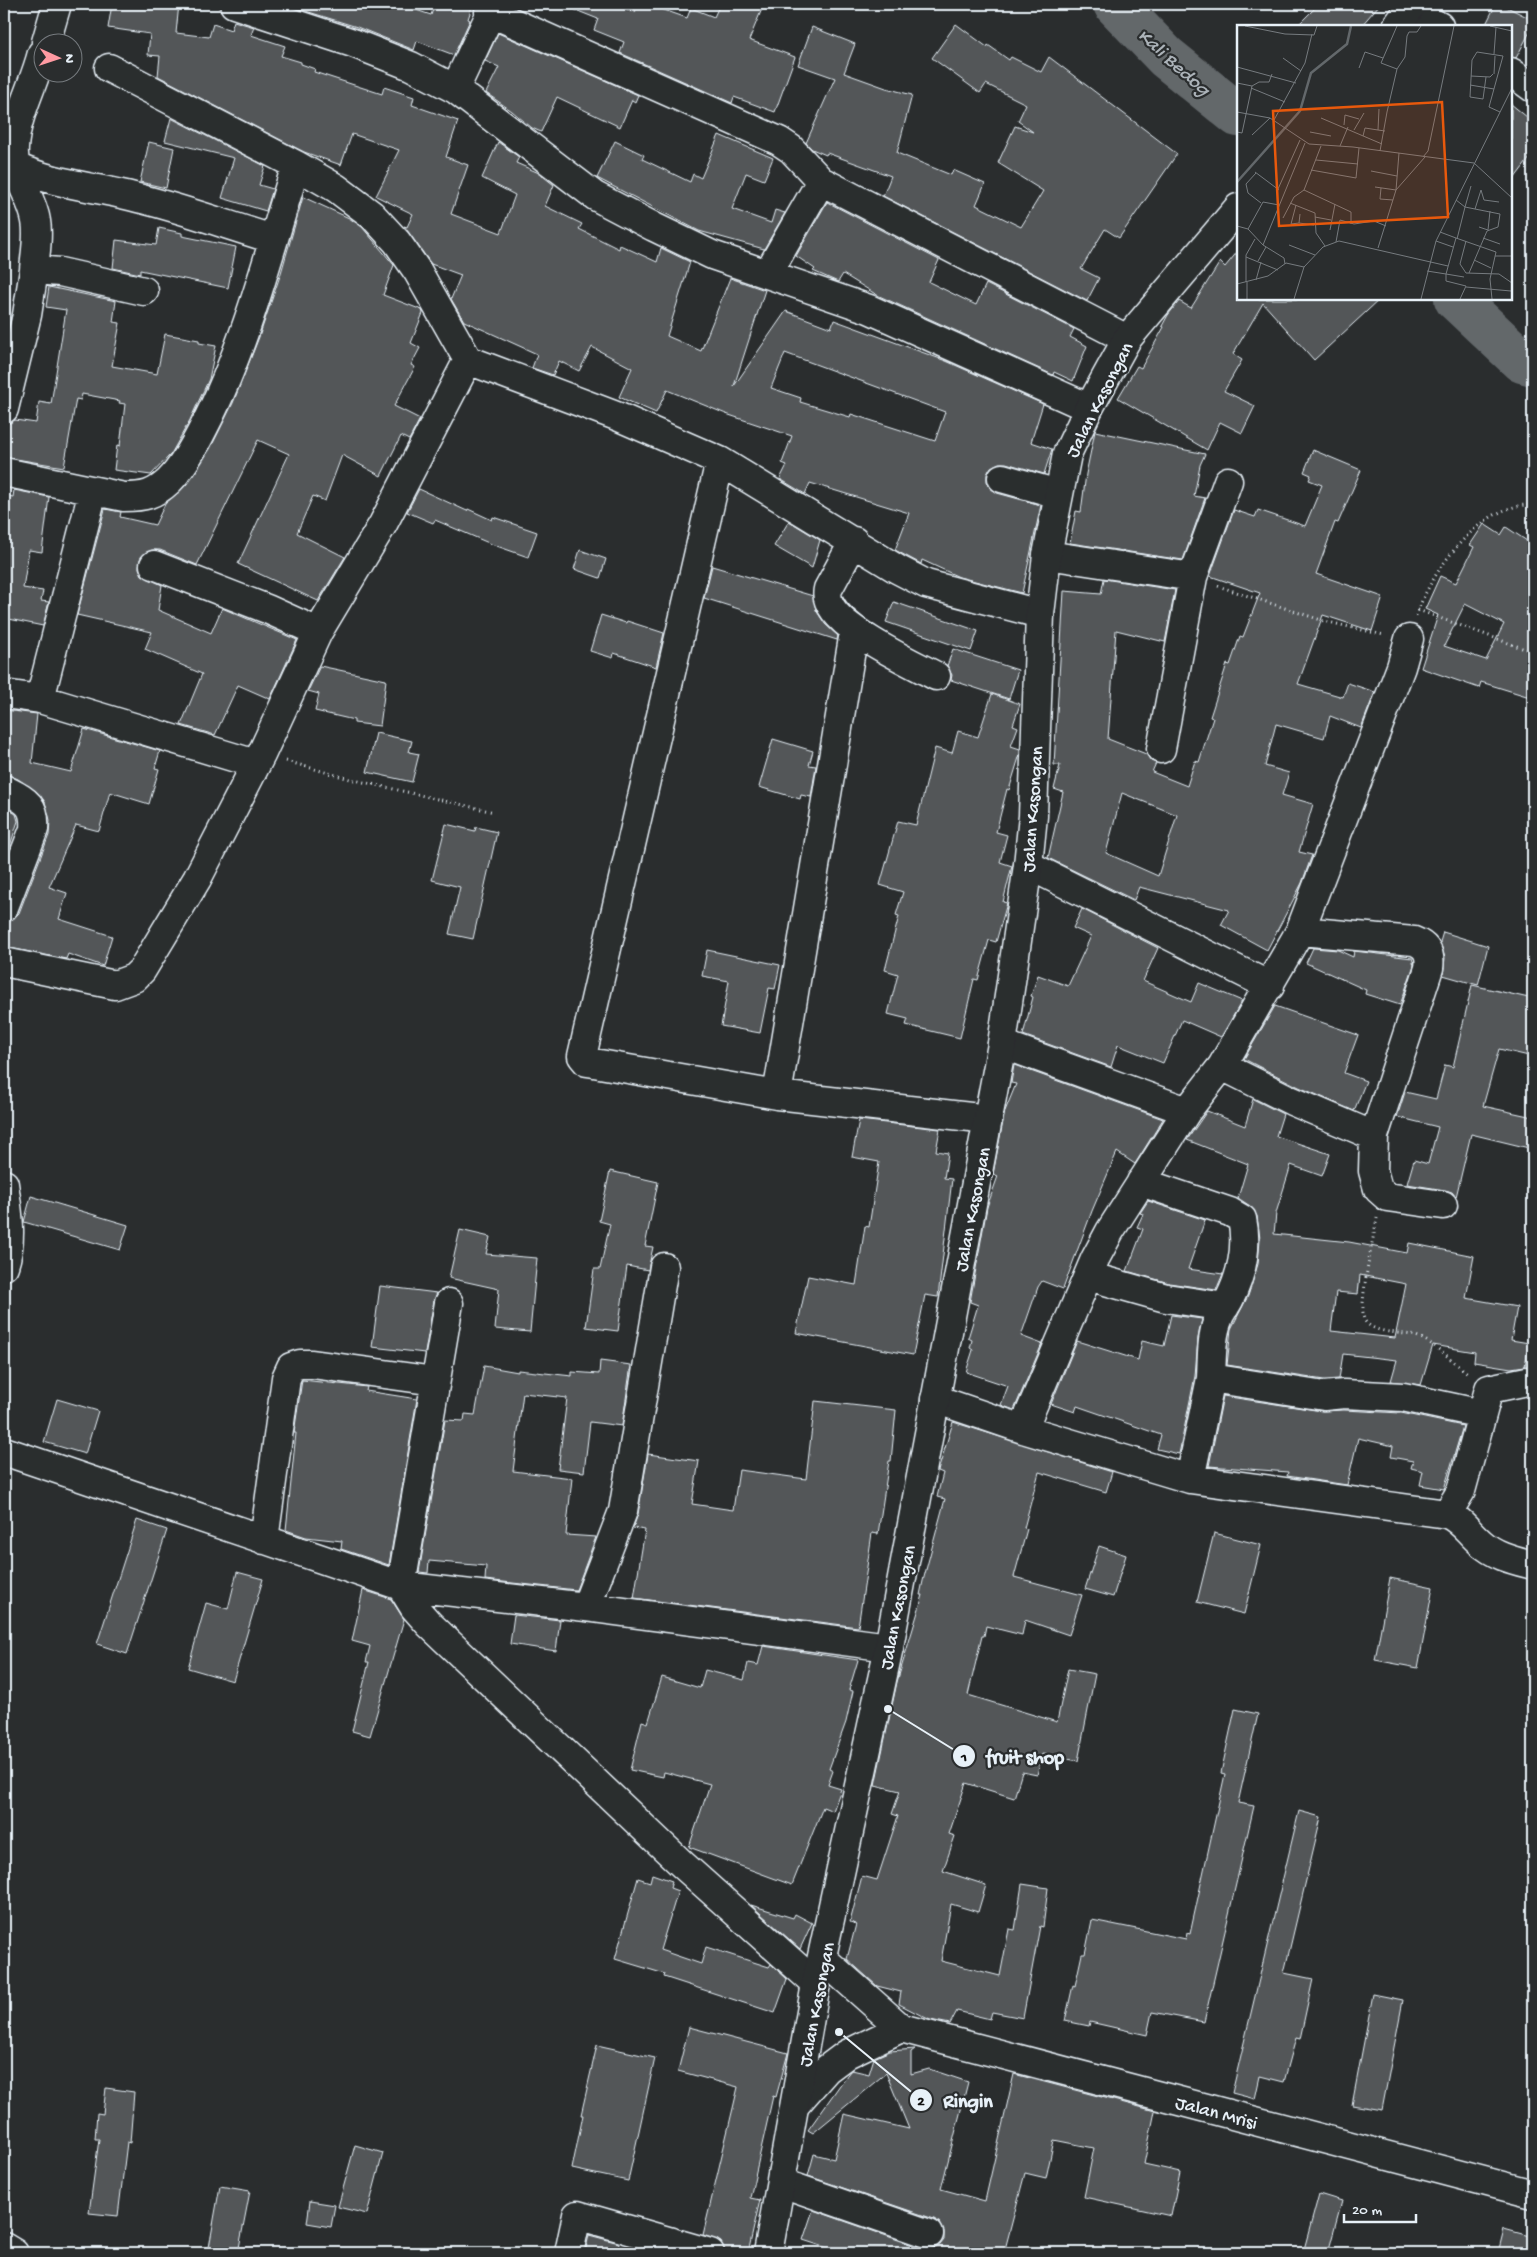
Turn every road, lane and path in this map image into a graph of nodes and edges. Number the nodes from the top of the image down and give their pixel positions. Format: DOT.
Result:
graph roads {
  1 [pos="57,4"];
  2 [pos="234,4"];
  3 [pos="492,6"];
  4 [pos="280,11"];
  5 [pos="1407,13"];
  6 [pos="1437,25"];
  7 [pos="49,32"];
  8 [pos="109,68"];
  9 [pos="1512,73"];
  10 [pos="32,82"];
  11 [pos="455,88"];
  12 [pos="1533,88"];
  13 [pos="296,165"];
  14 [pos="16,167"];
  15 [pos="821,181"];
  16 [pos="1234,213"];
  17 [pos="273,239"];
  18 [pos="34,270"];
  19 [pos="768,273"];
  20 [pos="144,291"];
  21 [pos="1127,339"];
  22 [pos="468,360"];
  23 [pos="1089,408"];
  24 [pos="4,409"];
  25 [pos="720,461"];
  26 [pos="4,472"];
  27 [pos="1002,478"];
  28 [pos="1228,481"];
  29 [pos="93,492"];
  30 [pos="1058,494"];
  31 [pos="1533,505"];
  32 [pos="854,541"];
  33 [pos="1047,555"];
  34 [pos="154,565"];
  35 [pos="1192,577"];
  36 [pos="1418,610"];
  37 [pos="1040,614"];
  38 [pos="318,632"];
  39 [pos="854,632"];
  40 [pos="1409,639"];
  41 [pos="1533,652"];
  42 [pos="936,676"];
  43 [pos="4,694"];
  44 [pos="40,699"];
  45 [pos="1161,749"];
  46 [pos="258,759"];
  47 [pos="4,789"];
  48 [pos="494,812"];
  49 [pos="1028,866"];
  50 [pos="4,907"];
  51 [pos="1300,931"];
  52 [pos="4,962"];
  53 [pos="1270,986"];
  54 [pos="1002,1044"];
  55 [pos="1222,1066"];
  56 [pos="777,1095"];
  57 [pos="1187,1111"];
  58 [pos="988,1119"];
  59 [pos="1374,1136"];
  60 [pos="1142,1182"];
  61 [pos="4,1184"];
  62 [pos="1381,1193"];
  63 [pos="1443,1205"];
  64 [pos="4,1266"];
  65 [pos="664,1267"];
  66 [pos="1088,1276"];
  67 [pos="449,1303"];
  68 [pos="1225,1307"];
  69 [pos="1211,1378"];
  70 [pos="435,1381"];
  71 [pos="1527,1381"];
  72 [pos="1489,1389"];
  73 [pos="934,1399"];
  74 [pos="1482,1414"];
  75 [pos="1023,1429"];
  76 [pos="4,1451"];
  77 [pos="1190,1479"];
  78 [pos="1448,1514"];
  79 [pos="264,1540"];
  80 [pos="1533,1565"];
  81 [pos="401,1586"];
  82 [pos="586,1606"];
  83 [pos="889,1647"];
  84 [pos="820,1971"];
  85 [pos="901,2028"];
  86 [pos="796,2104"];
  87 [pos="782,2183"];
  88 [pos="1533,2194"];
  89 [pos="929,2234"];
  90 [pos="4,2247"];
  91 [pos="14,2253"];
  92 [pos="569,2253"];
  93 [pos="710,2253"];
  94 [pos="768,2253"];
  1 -- 7 [label="street"];
  2 -- 4 [label="street"];
  3 -- 11 [label="street"];
  3 -- 15 [label="street"];
  4 -- 11 [label="street"];
  5 -- 6 [label="street"];
  8 -- 13 [label="street"];
  9 -- 12 [label="street"];
  10 -- 14 [label="street"];
  11 -- 19 [label="street"];
  13 -- 17 [label="street"];
  13 -- 22 [label="street"];
  14 -- 17 [label="street"];
  14 -- 18 [label="street"];
  15 -- 19 [label="street"];
  15 -- 21 [label="street"];
  16 -- 21 [label="street, Jalan Kasongan"];
  17 -- 29 [label="street"];
  18 -- 20 [label="street"];
  18 -- 24 [label="street"];
  19 -- 23 [label="street"];
  21 -- 23 [label="street, Jalan Kasongan"];
  22 -- 25 [label="street"];
  22 -- 38 [label="street"];
  23 -- 30 [label="street, Jalan Kasongan"];
  25 -- 32 [label="street"];
  25 -- 56 [label="street"];
  26 -- 29 [label="street"];
  27 -- 30 [label="street"];
  28 -- 35 [label="street"];
  29 -- 44 [label="street"];
  30 -- 33 [label="street, Jalan Kasongan"];
  31 -- 36 [label="path"];
  32 -- 37 [label="street"];
  32 -- 39 [label="street"];
  33 -- 35 [label="street"];
  33 -- 37 [label="street, Jalan Kasongan"];
  34 -- 38 [label="street"];
  35 -- 40 [label="path"];
  35 -- 45 [label="street"];
  36 -- 40 [label="path"];
  36 -- 41 [label="path"];
  37 -- 49 [label="street, Jalan Kasongan"];
  38 -- 46 [label="street"];
  39 -- 42 [label="street"];
  39 -- 56 [label="street"];
  40 -- 51 [label="street"];
  43 -- 44 [label="street"];
  44 -- 46 [label="street"];
  46 -- 48 [label="path"];
  46 -- 52 [label="street"];
  47 -- 50 [label="street"];
  49 -- 53 [label="street"];
  49 -- 54 [label="street, Jalan Kasongan"];
  51 -- 53 [label="street"];
  51 -- 59 [label="street"];
  53 -- 55 [label="street"];
  54 -- 57 [label="street"];
  54 -- 58 [label="street, Jalan Kasongan"];
  55 -- 57 [label="street"];
  55 -- 59 [label="street"];
  56 -- 58 [label="street"];
  57 -- 60 [label="street"];
  58 -- 73 [label="street, Jalan Kasongan"];
  59 -- 62 [label="street"];
  60 -- 66 [label="street"];
  60 -- 68 [label="street"];
  61 -- 64 [label="street"];
  62 -- 63 [label="street"];
  62 -- 72 [label="path"];
  65 -- 82 [label="street"];
  66 -- 68 [label="street"];
  66 -- 75 [label="street"];
  67 -- 70 [label="street"];
  68 -- 69 [label="street"];
  69 -- 74 [label="street"];
  69 -- 77 [label="street"];
  70 -- 79 [label="street"];
  70 -- 81 [label="street"];
  71 -- 72 [label="street"];
  72 -- 74 [label="street"];
  73 -- 75 [label="street"];
  73 -- 83 [label="street, Jalan Kasongan"];
  74 -- 78 [label="street"];
  75 -- 77 [label="street"];
  76 -- 79 [label="street"];
  77 -- 78 [label="street"];
  78 -- 80 [label="street"];
  79 -- 81 [label="street"];
  81 -- 82 [label="street"];
  81 -- 84 [label="street"];
  82 -- 83 [label="street"];
  83 -- 84 [label="street, Jalan Kasongan"];
  84 -- 85 [label="street"];
  84 -- 86 [label="street, Jalan Kasongan"];
  85 -- 86 [label="street"];
  85 -- 88 [label="street, Jalan Mrisi"];
  86 -- 87 [label="street, Jalan Kasongan"];
  87 -- 89 [label="street"];
  87 -- 94 [label="street, Jalan Kasongan"];
  90 -- 91 [label="street"];
  92 -- 93 [label="street"];
}
